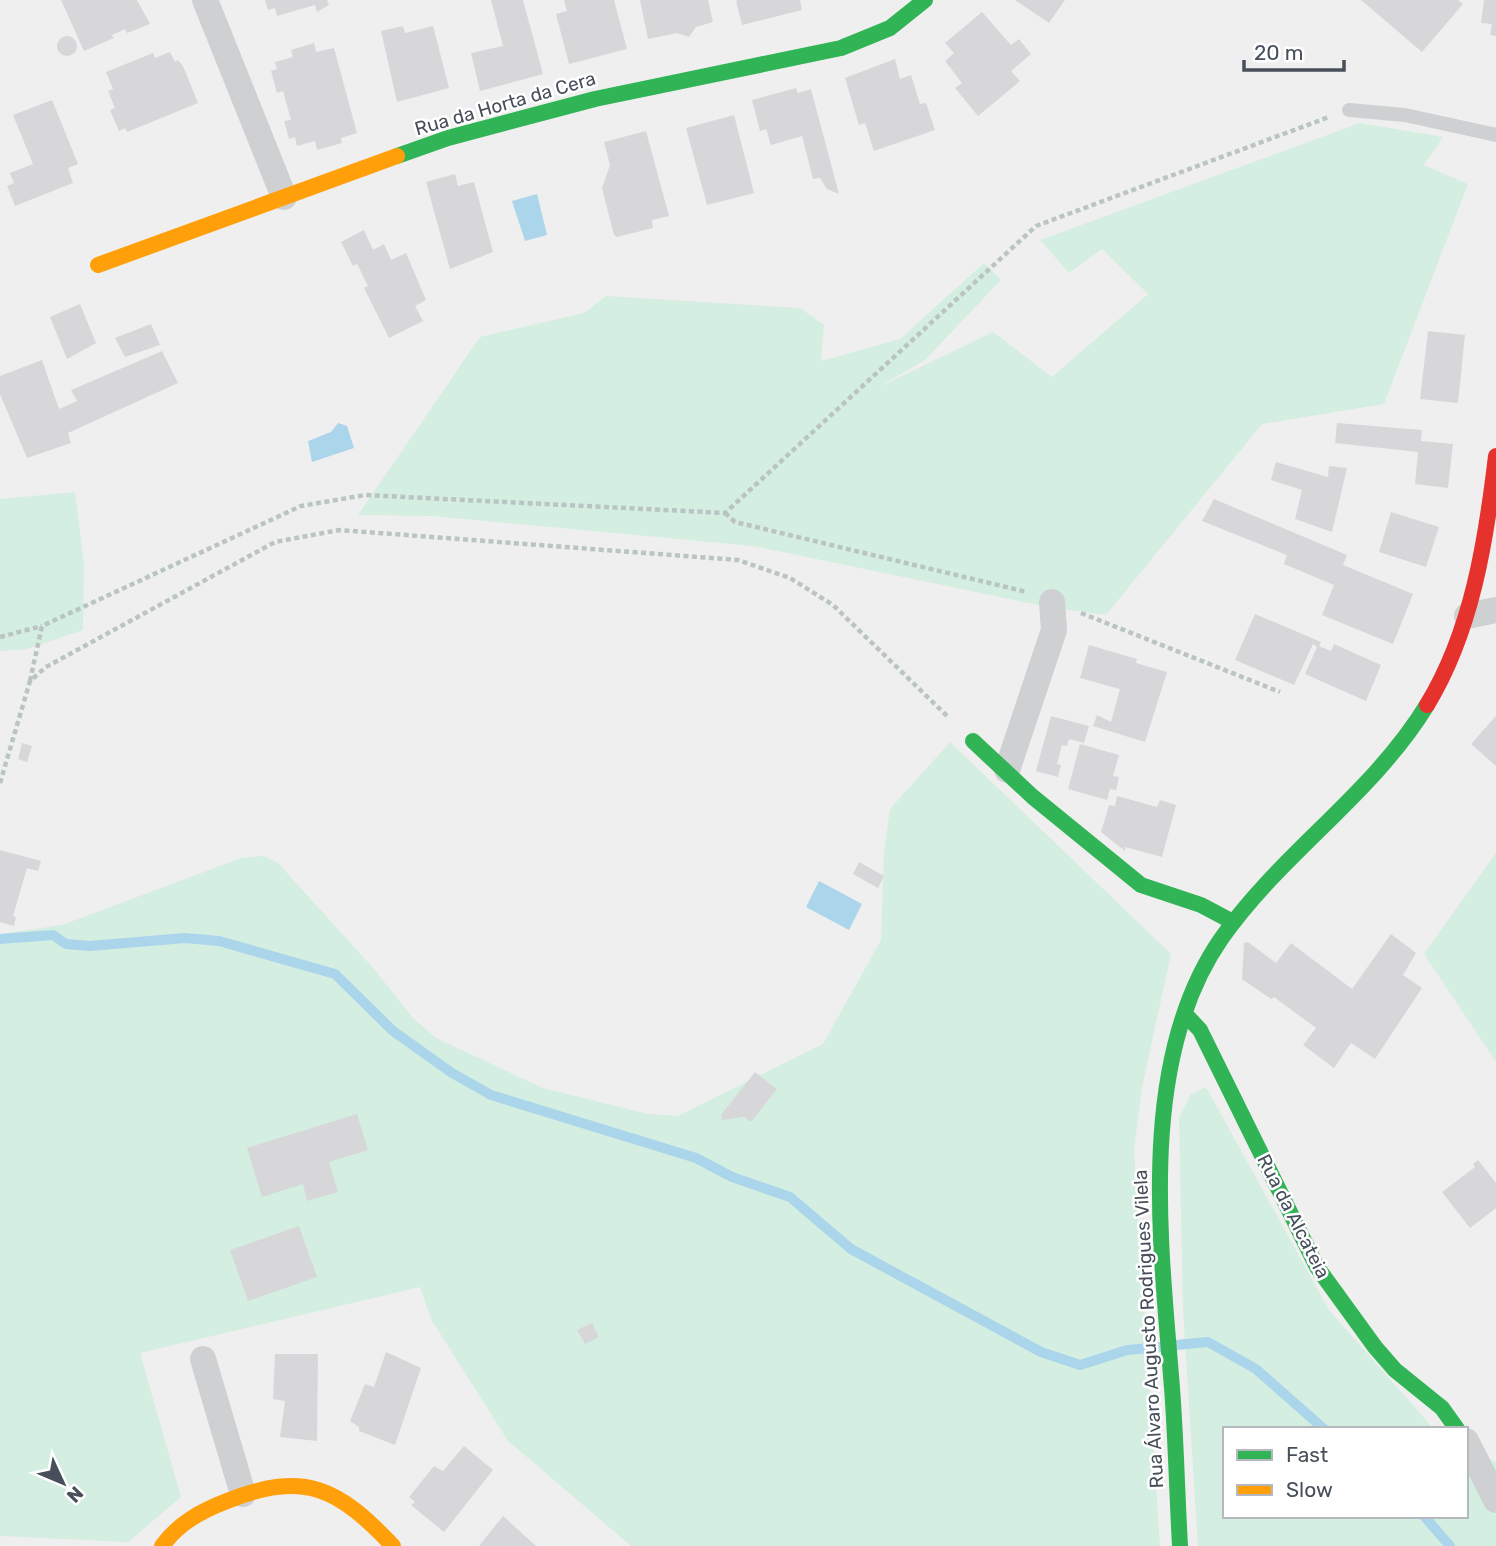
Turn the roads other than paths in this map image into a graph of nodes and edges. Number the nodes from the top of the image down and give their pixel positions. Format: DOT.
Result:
graph roads {
  1 [pos="205,0"];
  2 [pos="925,0"];
  3 [pos="1349,110"];
  4 [pos="1496,135"];
  5 [pos="284,197"];
  6 [pos="98,265"];
  7 [pos="1496,456"];
  8 [pos="1052,602"];
  9 [pos="1496,610"];
  10 [pos="1467,616"];
  11 [pos="973,741"];
  12 [pos="1007,770"];
  13 [pos="1233,922"];
  14 [pos="1186,1015"];
  15 [pos="203,1359"];
  16 [pos="1456,1427"];
  17 [pos="1468,1445"];
  18 [pos="243,1494"];
  19 [pos="1496,1500"];
  20 [pos="162,1546"];
  21 [pos="393,1546"];
  22 [pos="1180,1546"];
  1 -- 5 [label="street"];
  2 -- 5 [label="street, Rua da Horta da Cera"];
  3 -- 4 [label="lane"];
  5 -- 6 [label="street, Rua da Horta da Cera"];
  7 -- 10 [label="street, Rua Álvaro Augusto Rodrigues Vilela"];
  8 -- 12 [label="street"];
  9 -- 10 [label="street"];
  10 -- 13 [label="street, Rua Álvaro Augusto Rodrigues Vilela"];
  11 -- 12 [label="street"];
  12 -- 13 [label="street"];
  13 -- 14 [label="street, Rua Álvaro Augusto Rodrigues Vilela"];
  14 -- 16 [label="street, Rua da Alcateia"];
  14 -- 22 [label="street, Rua Álvaro Augusto Rodrigues Vilela"];
  15 -- 18 [label="street"];
  17 -- 19 [label="street"];
  18 -- 20 [label="street"];
  18 -- 21 [label="street"];
}
